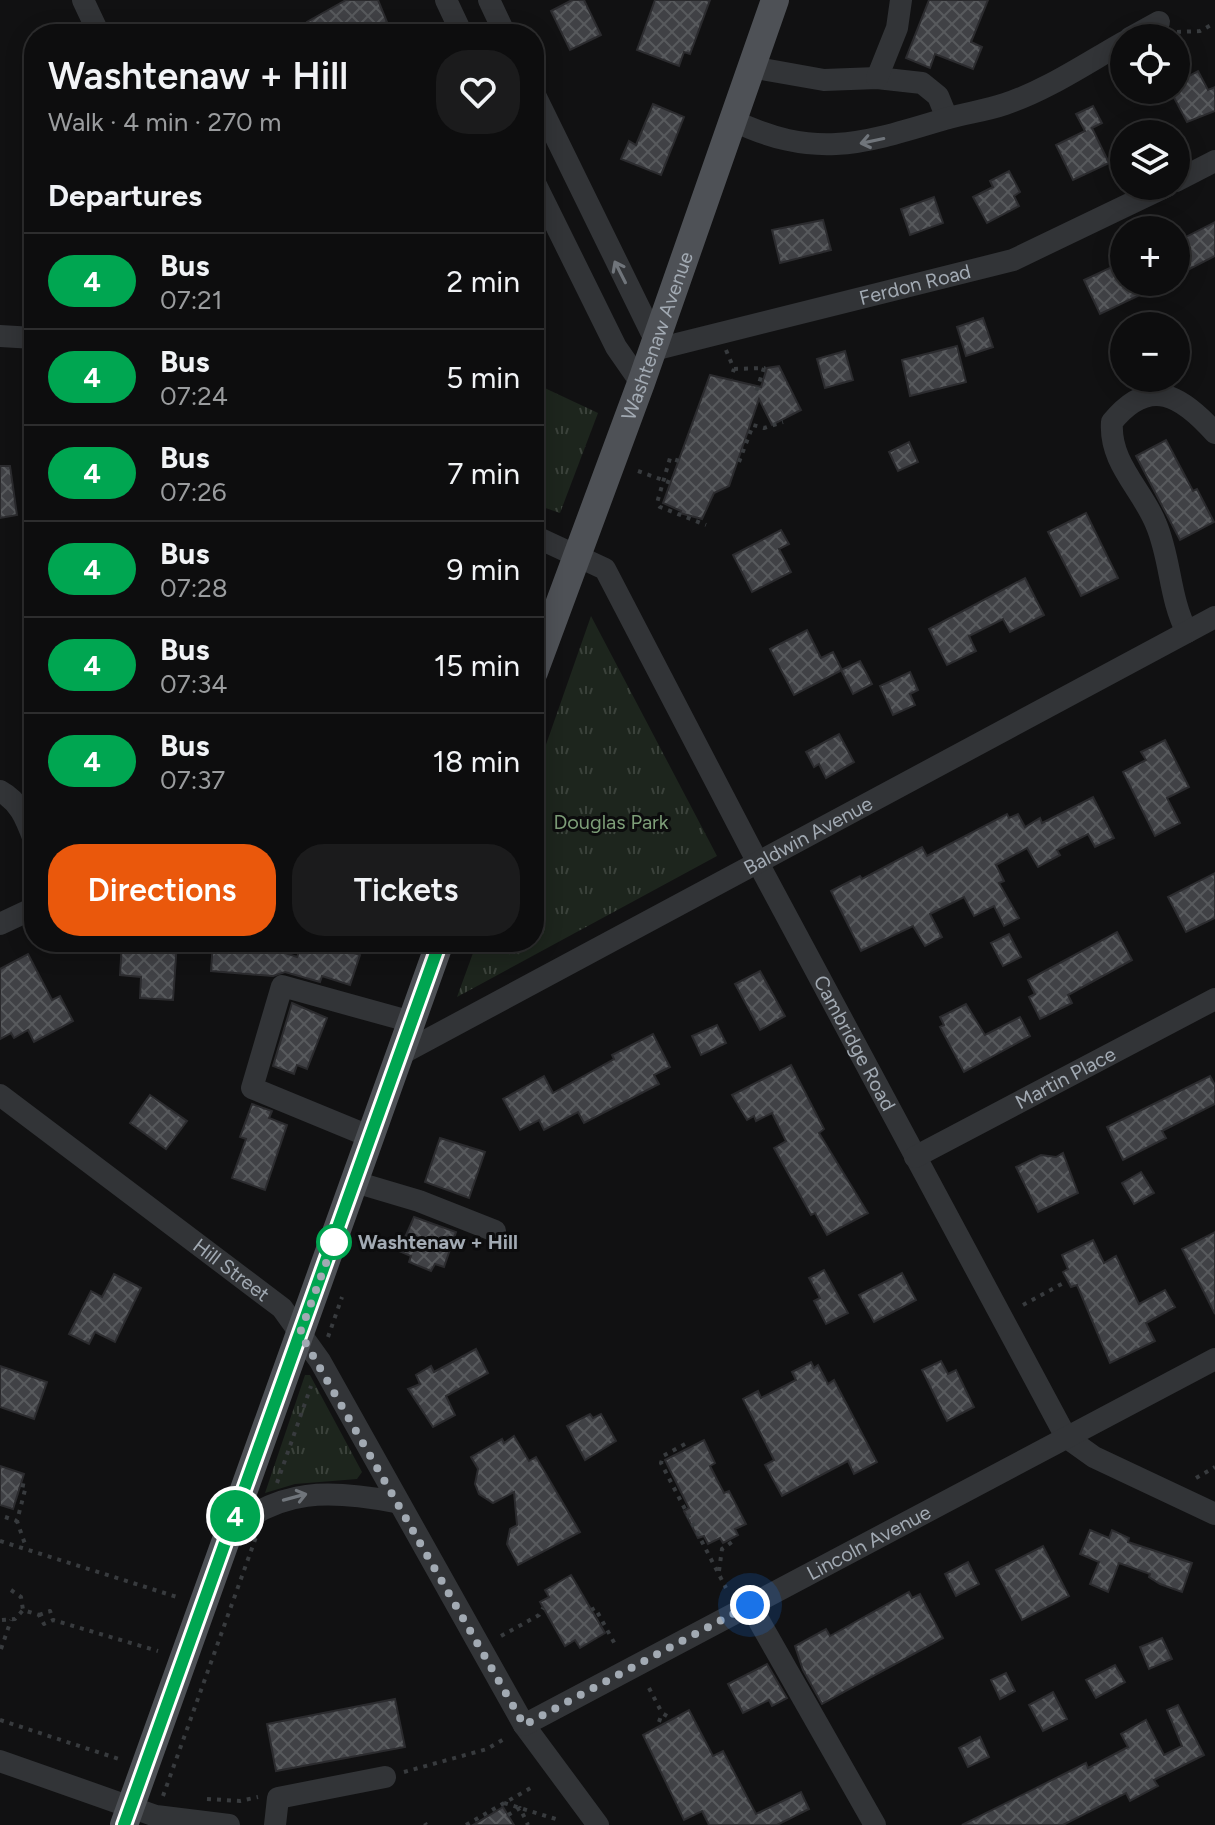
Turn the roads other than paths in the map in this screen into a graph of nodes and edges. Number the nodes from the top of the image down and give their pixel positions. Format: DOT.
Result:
graph roads {
  1 [pos="83,0"];
  2 [pos="446,0"];
  3 [pos="489,0"];
  4 [pos="775,0"];
  5 [pos="901,0"];
  6 [pos="94,24"];
  7 [pos="457,24"];
  8 [pos="500,24"];
  9 [pos="1110,50"];
  10 [pos="751,67"];
  11 [pos="877,78"];
  12 [pos="544,115"];
  13 [pos="947,118"];
  14 [pos="732,120"];
  15 [pos="1215,161"];
  16 [pos="569,169"];
  17 [pos="1190,174"];
  18 [pos="544,179"];
  19 [pos="1139,200"];
  20 [pos="544,201"];
  21 [pos="2,329"];
  22 [pos="24,335"];
  23 [pos="654,346"];
  24 [pos="641,383"];
  25 [pos="1215,433"];
  26 [pos="544,540"];
  27 [pos="575,552"];
  28 [pos="1215,617"];
  29 [pos="1187,632"];
  30 [pos="544,643"];
  31 [pos="0,791"];
  32 [pos="24,819"];
  33 [pos="757,861"];
  34 [pos="24,913"];
  35 [pos="0,924"];
  36 [pos="436,952"];
  37 [pos="1215,999"];
  38 [pos="412,1022"];
  39 [pos="401,1054"];
  40 [pos="0,1095"];
  41 [pos="371,1137"];
  42 [pos="915,1157"];
  43 [pos="355,1182"];
  44 [pos="495,1231"];
  45 [pos="313,1340"];
  46 [pos="1215,1359"];
  47 [pos="1066,1437"];
  48 [pos="395,1502"];
  49 [pos="1215,1514"];
  50 [pos="228,1534"];
  51 [pos="750,1605"];
  52 [pos="524,1725"];
  53 [pos="0,1761"];
  54 [pos="385,1777"];
  55 [pos="137,1817"];
  56 [pos="229,1825"];
  57 [pos="275,1825"];
  58 [pos="598,1825"];
  59 [pos="875,1825"];
  1 -- 6 [label="street"];
  2 -- 7 [label="street"];
  3 -- 8 [label="street"];
  4 -- 10 [label="main road, Washtenaw Avenue"];
  5 -- 11 [label="street"];
  9 -- 13 [label="street"];
  10 -- 11 [label="street"];
  10 -- 14 [label="main road, Washtenaw Avenue"];
  11 -- 13 [label="street"];
  12 -- 16 [label="street"];
  13 -- 14 [label="street, one-way"];
  14 -- 23 [label="main road, Washtenaw Avenue"];
  15 -- 17 [label="street"];
  16 -- 18 [label="street"];
  23 -- 16 [label="street, one-way"];
  19 -- 23 [label="street, Ferdon Road"];
  20 -- 24 [label="street"];
  21 -- 22 [label="street"];
  23 -- 24 [label="main road, Washtenaw Avenue"];
  24 -- 27 [label="main road, Washtenaw Avenue"];
  25 -- 29 [label="street"];
  26 -- 27 [label="street, Cambridge Road"];
  27 -- 30 [label="main road, Washtenaw Avenue"];
  27 -- 33 [label="street, Cambridge Road"];
  28 -- 29 [label="street, Baldwin Avenue"];
  29 -- 33 [label="street, Baldwin Avenue"];
  31 -- 32 [label="street"];
  33 -- 39 [label="street, Baldwin Avenue"];
  33 -- 42 [label="street, Cambridge Road"];
  34 -- 35 [label="street"];
  36 -- 38 [label="main road"];
  37 -- 42 [label="street, Martin Place"];
  38 -- 39 [label="main road"];
  38 -- 41 [label="street"];
  39 -- 41 [label="main road"];
  40 -- 45 [label="street, Hill Street"];
  41 -- 43 [label="main road"];
  42 -- 47 [label="street, Cambridge Road"];
  43 -- 44 [label="street"];
  43 -- 45 [label="main road"];
  45 -- 48 [label="street, Hill Street"];
  45 -- 50 [label="main road"];
  46 -- 47 [label="street, Lincoln Avenue"];
  47 -- 49 [label="street, Cambridge Road"];
  47 -- 51 [label="street, Lincoln Avenue"];
  50 -- 48 [label="street, one-way"];
  48 -- 52 [label="street, Hill Street"];
  50 -- 55 [label="main road"];
  51 -- 52 [label="street, Lincoln Avenue"];
  51 -- 59 [label="street"];
  52 -- 58 [label="street, Hill Street"];
  53 -- 55 [label="street"];
  54 -- 57 [label="street"];
  55 -- 56 [label="street"];
}
